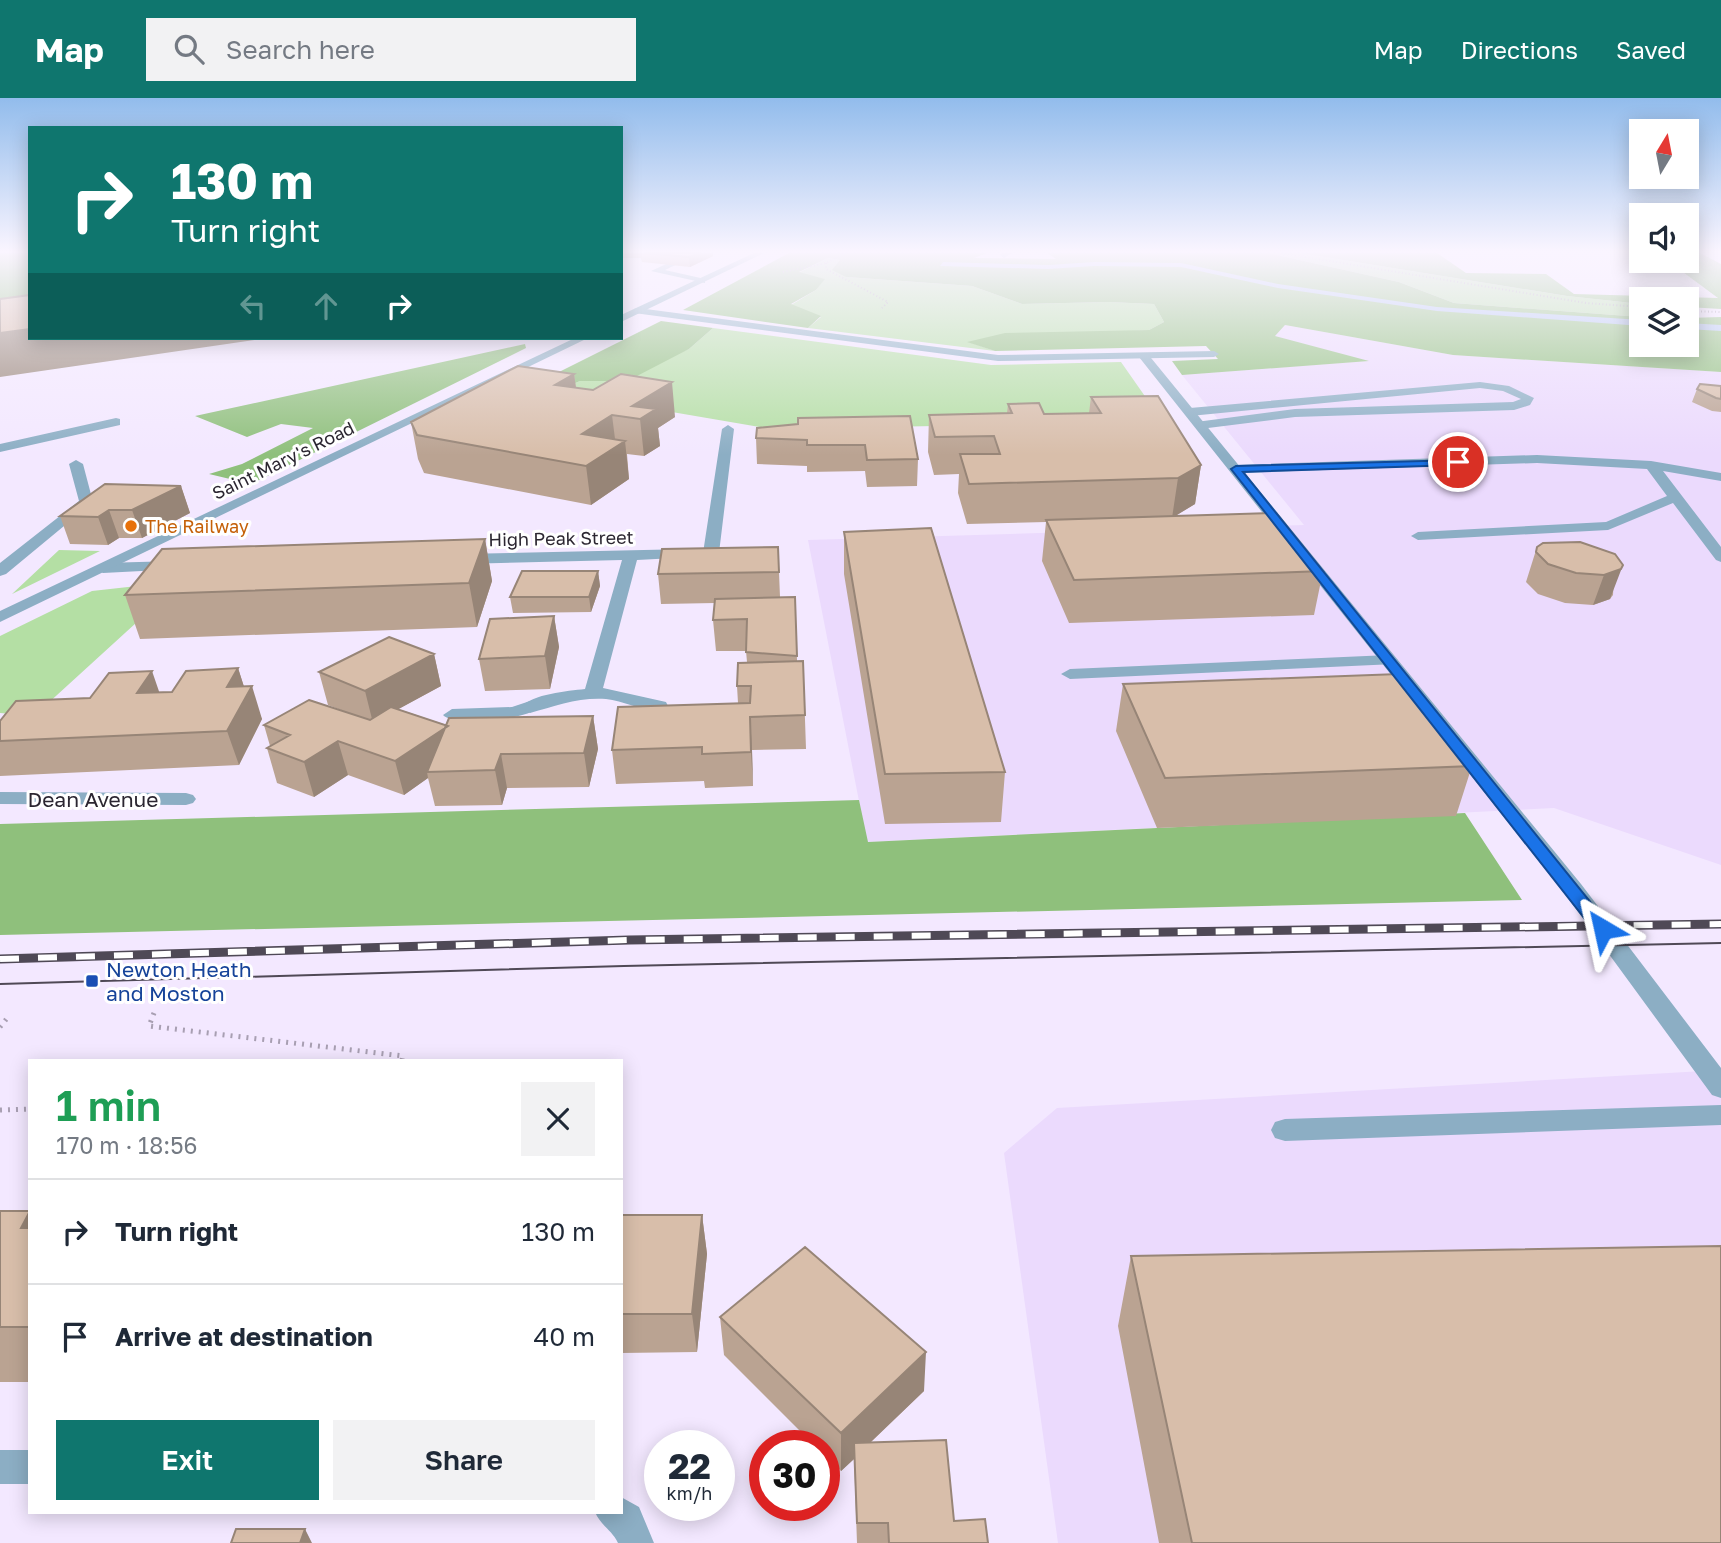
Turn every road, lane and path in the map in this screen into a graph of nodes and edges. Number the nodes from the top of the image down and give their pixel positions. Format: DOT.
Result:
graph roads {
  1 [pos="710,320"];
  2 [pos="579,340"];
  3 [pos="1214,354"];
  4 [pos="1143,355"];
  5 [pos="1195,419"];
  6 [pos="116,422"];
  7 [pos="728,429"];
  8 [pos="0,448"];
  9 [pos="76,464"];
  10 [pos="1651,466"];
  11 [pos="1236,469"];
  12 [pos="1721,477"];
  13 [pos="1675,497"];
  14 [pos="1418,536"];
  15 [pos="631,555"];
  16 [pos="1721,557"];
  17 [pos="450,559"];
  18 [pos="187,566"];
  19 [pos="103,568"];
  20 [pos="0,571"];
  21 [pos="0,617"];
  22 [pos="1389,660"];
  23 [pos="1070,674"];
  24 [pos="593,691"];
  25 [pos="659,706"];
  26 [pos="452,715"];
  27 [pos="0,798"];
  28 [pos="186,799"];
  29 [pos="155,1013"];
  30 [pos="8,1017"];
  31 [pos="0,1027"];
  32 [pos="402,1059"];
  33 [pos="1721,1088"];
  34 [pos="28,1109"];
  35 [pos="0,1110"];
  36 [pos="1721,1115"];
  37 [pos="1285,1130"];
  38 [pos="0,1467"];
  39 [pos="28,1467"];
  40 [pos="616,1514"];
  41 [pos="636,1543"];
  1 -- 4 [label="street"];
  2 -- 19 [label="street, Saint Mary's Road"];
  3 -- 4 [label="street"];
  4 -- 5 [label="street"];
  5 -- 5 [label="street"];
  5 -- 11 [label="street"];
  6 -- 8 [label="street"];
  7 -- 15 [label="street, High Peak Street"];
  9 -- 20 [label="street"];
  10 -- 11 [label="street"];
  10 -- 12 [label="street"];
  10 -- 13 [label="street"];
  11 -- 22 [label="street"];
  13 -- 14 [label="street"];
  13 -- 16 [label="street"];
  15 -- 17 [label="street, High Peak Street"];
  15 -- 24 [label="street"];
  18 -- 19 [label="street"];
  19 -- 21 [label="street, Saint Mary's Road"];
  22 -- 23 [label="street"];
  22 -- 33 [label="street"];
  24 -- 25 [label="street"];
  24 -- 26 [label="street"];
  27 -- 28 [label="street, Dean Avenue"];
  29 -- 32 [label="path"];
  30 -- 31 [label="path"];
  34 -- 35 [label="path"];
  36 -- 37 [label="street"];
  38 -- 39 [label="street"];
  40 -- 41 [label="street"];
}
